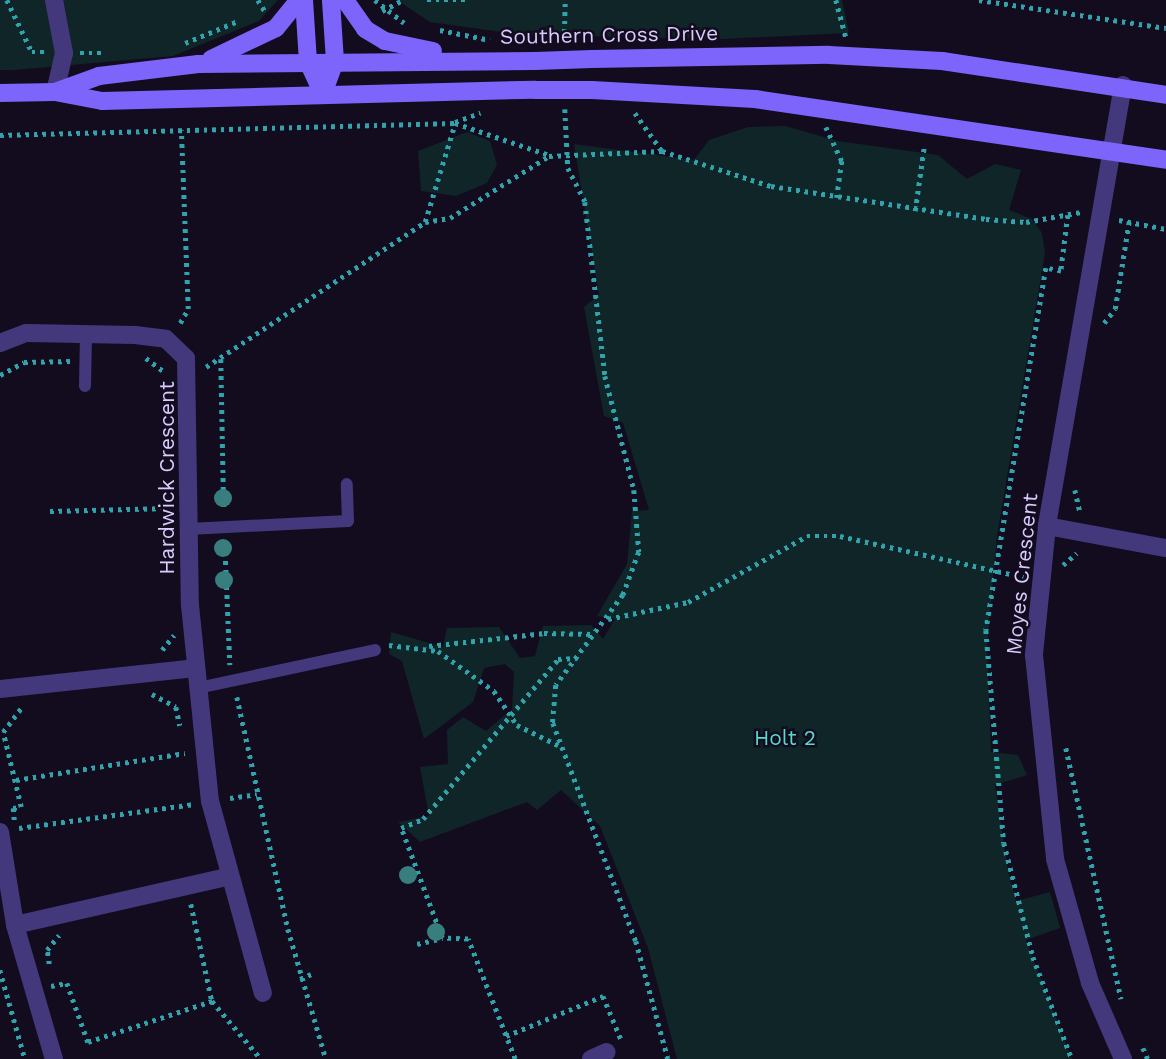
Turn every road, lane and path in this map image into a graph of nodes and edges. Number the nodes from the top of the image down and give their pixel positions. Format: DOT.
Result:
graph roads {
  1 [pos="7,0"];
  2 [pos="54,0"];
  3 [pos="258,0"];
  4 [pos="301,0"];
  5 [pos="331,0"];
  6 [pos="345,0"];
  7 [pos="375,0"];
  8 [pos="403,0"];
  9 [pos="427,0"];
  10 [pos="465,0"];
  11 [pos="979,0"];
  12 [pos="382,11"];
  13 [pos="413,25"];
  14 [pos="426,28"];
  15 [pos="1166,28"];
  16 [pos="494,41"];
  17 [pos="170,47"];
  18 [pos="33,52"];
  19 [pos="111,52"];
  20 [pos="99,54"];
  21 [pos="335,61"];
  22 [pos="535,61"];
  23 [pos="307,62"];
  24 [pos="198,64"];
  25 [pos="1123,85"];
  26 [pos="55,92"];
  27 [pos="0,93"];
  28 [pos="323,94"];
  29 [pos="1166,95"];
  30 [pos="628,107"];
  31 [pos="454,123"];
  32 [pos="181,130"];
  33 [pos="0,135"];
  34 [pos="924,147"];
  35 [pos="1112,148"];
  36 [pos="662,152"];
  37 [pos="567,154"];
  38 [pos="550,156"];
  39 [pos="1166,160"];
  40 [pos="915,211"];
  41 [pos="1083,212"];
  42 [pos="1118,220"];
  43 [pos="425,222"];
  44 [pos="1129,222"];
  45 [pos="1166,229"];
  46 [pos="180,323"];
  47 [pos="1103,330"];
  48 [pos="86,334"];
  49 [pos="0,343"];
  50 [pos="220,358"];
  51 [pos="85,361"];
  52 [pos="0,375"];
  53 [pos="190,377"];
  54 [pos="85,386"];
  55 [pos="1077,474"];
  56 [pos="347,484"];
  57 [pos="188,508"];
  58 [pos="224,508"];
  59 [pos="50,511"];
  60 [pos="1086,518"];
  61 [pos="1047,526"];
  62 [pos="225,527"];
  63 [pos="189,528"];
  64 [pos="1166,548"];
  65 [pos="1040,581"];
  66 [pos="607,619"];
  67 [pos="595,634"];
  68 [pos="427,646"];
  69 [pos="375,650"];
  70 [pos="577,658"];
  71 [pos="195,668"];
  72 [pos="233,680"];
  73 [pos="198,688"];
  74 [pos="0,689"];
  75 [pos="138,694"];
  76 [pos="33,704"];
  77 [pos="510,715"];
  78 [pos="1063,738"];
  79 [pos="558,745"];
  80 [pos="186,753"];
  81 [pos="188,766"];
  82 [pos="16,780"];
  83 [pos="193,791"];
  84 [pos="136,812"];
  85 [pos="198,816"];
  86 [pos="11,833"];
  87 [pos="227,877"];
  88 [pos="181,906"];
  89 [pos="15,925"];
  90 [pos="70,930"];
  91 [pos="442,938"];
  92 [pos="417,944"];
  93 [pos="0,970"];
  94 [pos="311,975"];
  95 [pos="300,979"];
  96 [pos="53,986"];
  97 [pos="35,991"];
  98 [pos="263,993"];
  99 [pos="55,994"];
  100 [pos="7,999"];
  101 [pos="212,1001"];
  102 [pos="1127,1014"];
  103 [pos="506,1036"];
  104 [pos="1137,1037"];
  105 [pos="608,1052"];
  106 [pos="25,1059"];
  107 [pos="54,1059"];
  108 [pos="261,1059"];
  109 [pos="326,1059"];
  110 [pos="515,1059"];
  111 [pos="668,1059"];
  112 [pos="1123,1059"];
  113 [pos="1148,1059"];
  1 -- 18 [label="path"];
  2 -- 26 [label="street"];
  3 -- 17 [label="path"];
  4 -- 23 [label="main road"];
  4 -- 24 [label="main road"];
  5 -- 21 [label="main road"];
  6 -- 22 [label="main road"];
  7 -- 12 [label="path"];
  8 -- 12 [label="path"];
  9 -- 10 [label="path"];
  11 -- 15 [label="path"];
  12 -- 13 [label="path"];
  14 -- 16 [label="path"];
  19 -- 20 [label="path"];
  21 -- 22 [label="main road, Southern Cross Drive"];
  21 -- 23 [label="main road, Southern Cross Drive"];
  21 -- 28 [label="main road"];
  22 -- 25 [label="main road, Southern Cross Drive, bridge"];
  23 -- 24 [label="main road, Southern Cross Drive"];
  23 -- 28 [label="main road"];
  24 -- 26 [label="main road, Southern Cross Drive"];
  25 -- 29 [label="main road, Southern Cross Drive"];
  25 -- 35 [label="street, Moyes Crescent"];
  26 -- 27 [label="main road, Southern Cross Drive"];
  26 -- 28 [label="main road, Southern Cross Drive"];
  28 -- 35 [label="main road, Southern Cross Drive, bridge"];
  30 -- 36 [label="path"];
  31 -- 32 [label="path"];
  31 -- 38 [label="path"];
  31 -- 43 [label="path"];
  32 -- 33 [label="path"];
  32 -- 46 [label="path"];
  34 -- 40 [label="path"];
  35 -- 39 [label="main road, Southern Cross Drive"];
  35 -- 61 [label="street, Moyes Crescent"];
  36 -- 37 [label="path"];
  36 -- 40 [label="path"];
  37 -- 38 [label="path"];
  37 -- 66 [label="path"];
  38 -- 43 [label="path"];
  40 -- 41 [label="path"];
  42 -- 44 [label="path"];
  43 -- 50 [label="path"];
  44 -- 45 [label="path"];
  44 -- 47 [label="path"];
  48 -- 49 [label="street, Hardwick Crescent"];
  48 -- 51 [label="lane"];
  48 -- 53 [label="street, Hardwick Crescent"];
  50 -- 53 [label="path"];
  50 -- 58 [label="path"];
  51 -- 52 [label="path"];
  51 -- 54 [label="lane"];
  53 -- 57 [label="street, Hardwick Crescent"];
  55 -- 60 [label="path"];
  56 -- 62 [label="lane"];
  57 -- 58 [label="path"];
  57 -- 59 [label="path"];
  57 -- 63 [label="street, Hardwick Crescent"];
  58 -- 62 [label="path"];
  61 -- 64 [label="street"];
  61 -- 65 [label="street, Moyes Crescent"];
  62 -- 63 [label="lane"];
  62 -- 72 [label="path"];
  63 -- 71 [label="street, Hardwick Crescent"];
  65 -- 66 [label="path"];
  65 -- 112 [label="street, Moyes Crescent"];
  66 -- 67 [label="path"];
  67 -- 68 [label="path"];
  67 -- 70 [label="path"];
  68 -- 69 [label="path"];
  68 -- 77 [label="path"];
  69 -- 72 [label="lane"];
  70 -- 77 [label="path"];
  70 -- 79 [label="path"];
  71 -- 73 [label="street, Hardwick Crescent"];
  71 -- 74 [label="street"];
  72 -- 73 [label="lane"];
  72 -- 95 [label="path"];
  73 -- 87 [label="street, Hardwick Crescent"];
  75 -- 80 [label="path"];
  76 -- 82 [label="path"];
  77 -- 79 [label="path"];
  77 -- 91 [label="path"];
  78 -- 102 [label="path"];
  79 -- 111 [label="path"];
  80 -- 81 [label="path"];
  80 -- 82 [label="path"];
  82 -- 86 [label="path"];
  83 -- 85 [label="path"];
  84 -- 86 [label="path"];
  86 -- 89 [label="street"];
  87 -- 89 [label="street"];
  87 -- 98 [label="street, Hardwick Crescent"];
  88 -- 101 [label="path"];
  89 -- 97 [label="street"];
  90 -- 96 [label="path"];
  91 -- 92 [label="path"];
  91 -- 103 [label="path"];
  93 -- 100 [label="path"];
  94 -- 95 [label="path"];
  95 -- 109 [label="path"];
  96 -- 97 [label="path"];
  96 -- 99 [label="path"];
  96 -- 101 [label="path"];
  97 -- 100 [label="path"];
  97 -- 107 [label="street"];
  100 -- 106 [label="path"];
  101 -- 108 [label="path"];
  103 -- 105 [label="path"];
  103 -- 110 [label="path"];
  104 -- 113 [label="path"];
}
